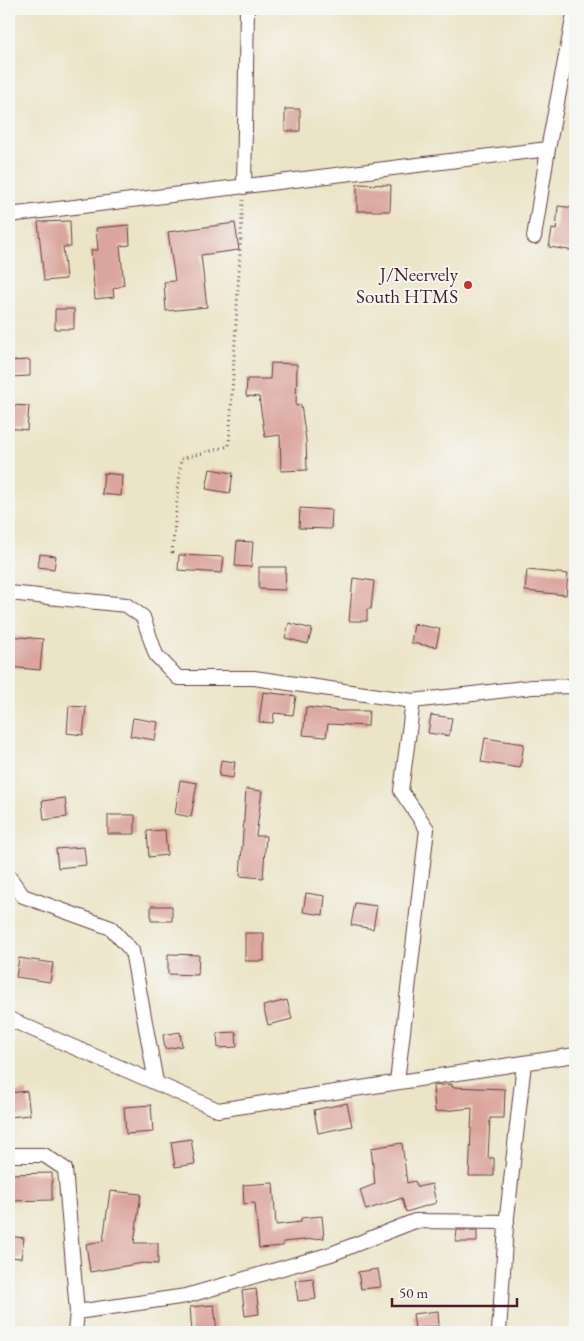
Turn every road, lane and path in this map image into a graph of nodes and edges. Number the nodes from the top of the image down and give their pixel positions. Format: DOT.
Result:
graph roads {
  1 [pos="247,9"];
  2 [pos="575,9"];
  3 [pos="548,149"];
  4 [pos="244,187"];
  5 [pos="9,215"];
  6 [pos="534,237"];
  7 [pos="172,553"];
  8 [pos="9,592"];
  9 [pos="575,686"];
  10 [pos="413,700"];
  11 [pos="9,877"];
  12 [pos="9,1020"];
  13 [pos="575,1056"];
  14 [pos="524,1062"];
  15 [pos="156,1082"];
  16 [pos="397,1082"];
  17 [pos="9,1155"];
  18 [pos="507,1222"];
  19 [pos="77,1312"];
  20 [pos="75,1332"];
  21 [pos="499,1332"];
  1 -- 4 [label="street"];
  2 -- 3 [label="street"];
  3 -- 4 [label="street"];
  3 -- 6 [label="street"];
  4 -- 5 [label="street"];
  4 -- 7 [label="path"];
  8 -- 10 [label="street"];
  9 -- 10 [label="street"];
  10 -- 16 [label="street"];
  11 -- 15 [label="street"];
  12 -- 15 [label="street"];
  13 -- 14 [label="street"];
  14 -- 16 [label="street"];
  14 -- 18 [label="street"];
  15 -- 16 [label="street"];
  17 -- 19 [label="street"];
  18 -- 19 [label="street"];
  18 -- 21 [label="street"];
  19 -- 20 [label="street"];
}
